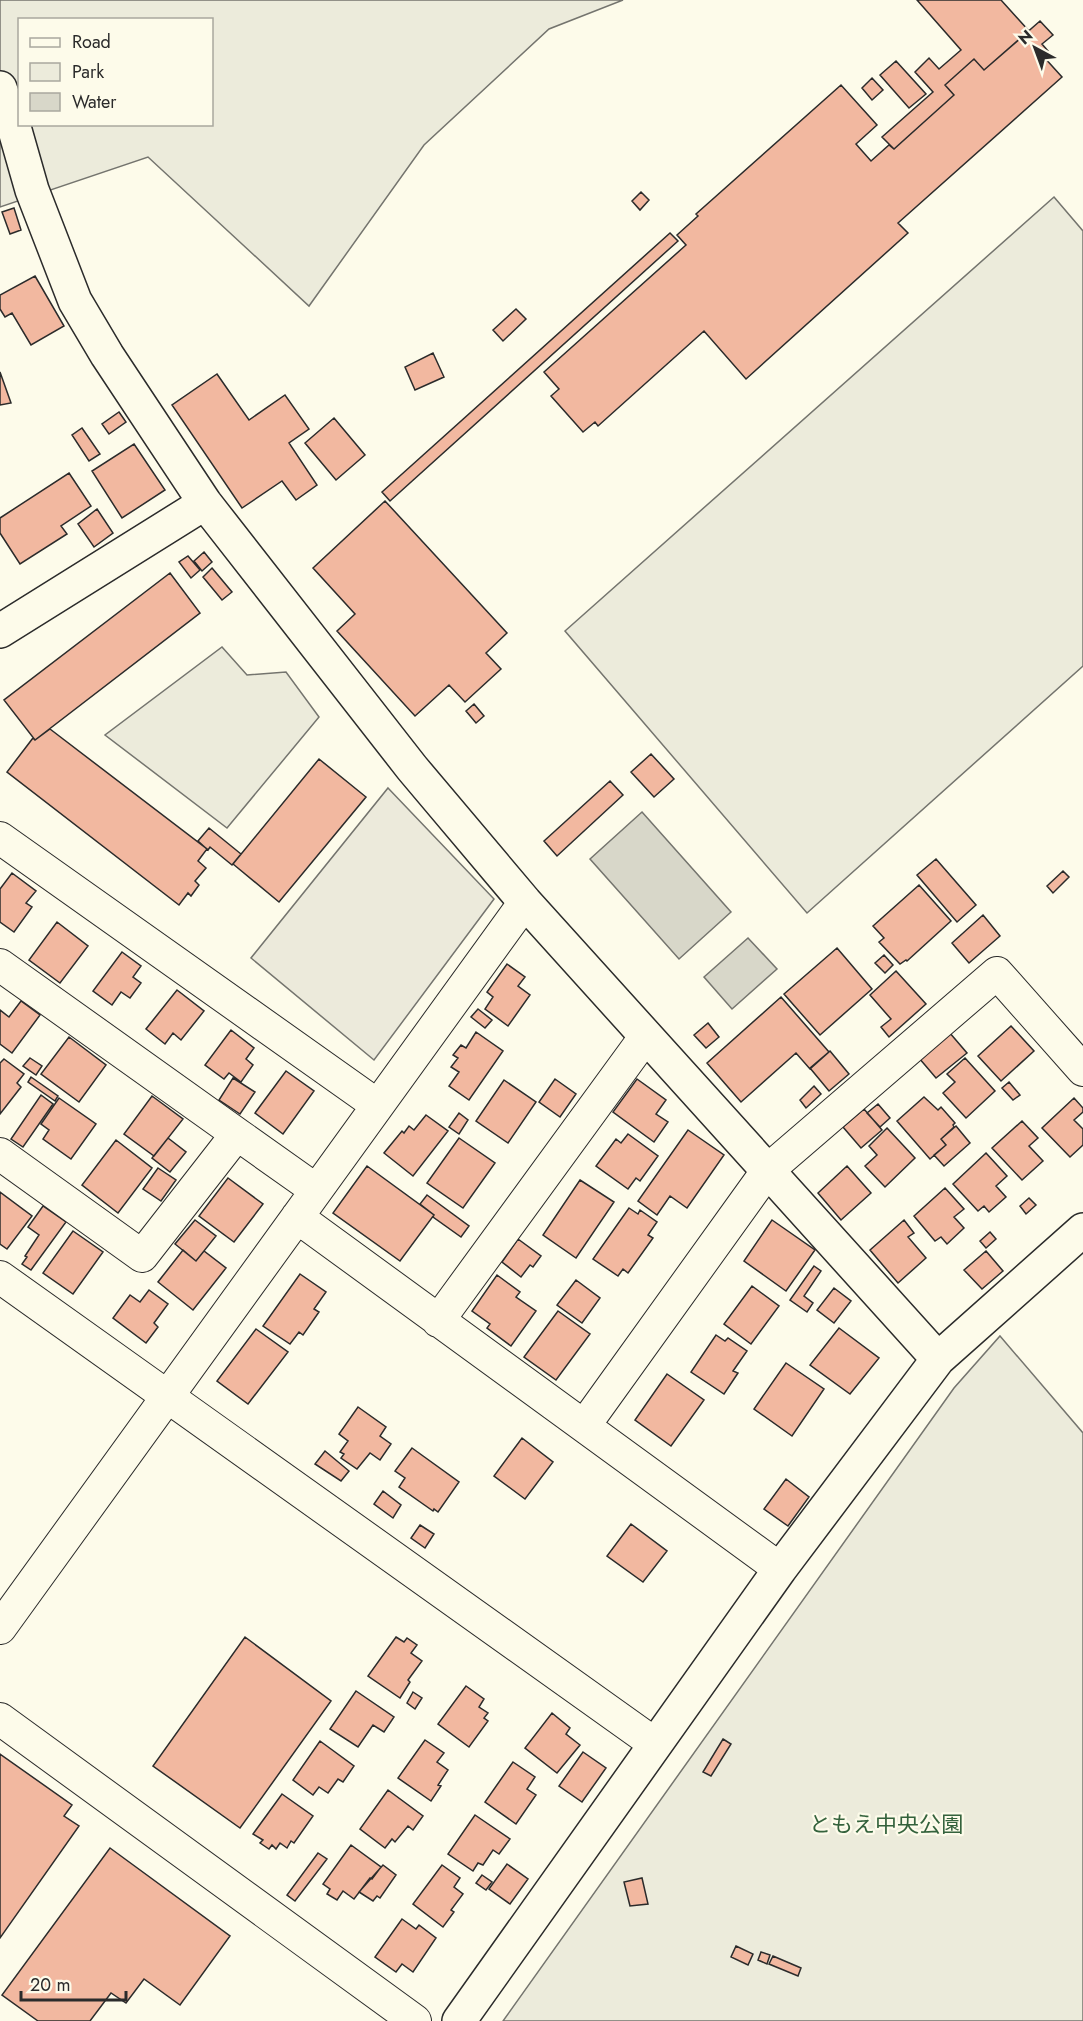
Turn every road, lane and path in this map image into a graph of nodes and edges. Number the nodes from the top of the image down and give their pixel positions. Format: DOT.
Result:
graph roads {
  1 [pos="0,88"];
  2 [pos="205,503"];
  3 [pos="0,631"];
  4 [pos="0,838"];
  5 [pos="525,902"];
  6 [pos="0,965"];
  7 [pos="646,1036"];
  8 [pos="1083,1070"];
  9 [pos="377,1105"];
  10 [pos="237,1134"];
  11 [pos="0,1154"];
  12 [pos="768,1170"];
  13 [pos="316,1190"];
  14 [pos="297,1217"];
  15 [pos="1083,1230"];
  16 [pos="0,1277"];
  17 [pos="438,1321"];
  18 [pos="938,1359"];
  19 [pos="166,1396"];
  20 [pos="584,1426"];
  21 [pos="780,1569"];
  22 [pos="6,1607"];
  23 [pos="0,1719"];
  24 [pos="655,1744"];
  25 [pos="415,2021"];
  26 [pos="459,2021"];
  1 -- 2 [label="street"];
  2 -- 3 [label="street"];
  2 -- 5 [label="street"];
  4 -- 9 [label="street"];
  5 -- 7 [label="street"];
  5 -- 9 [label="street"];
  6 -- 10 [label="street"];
  7 -- 12 [label="street"];
  7 -- 17 [label="street"];
  8 -- 12 [label="street"];
  9 -- 13 [label="street"];
  10 -- 11 [label="street"];
  10 -- 13 [label="street"];
  12 -- 18 [label="street"];
  12 -- 20 [label="street"];
  13 -- 14 [label="street"];
  14 -- 17 [label="street"];
  14 -- 19 [label="street"];
  15 -- 18 [label="street"];
  16 -- 19 [label="street"];
  17 -- 20 [label="street"];
  18 -- 21 [label="street"];
  19 -- 22 [label="street"];
  19 -- 24 [label="street"];
  20 -- 21 [label="street"];
  21 -- 24 [label="street"];
  23 -- 25 [label="street"];
  24 -- 26 [label="street"];
}
